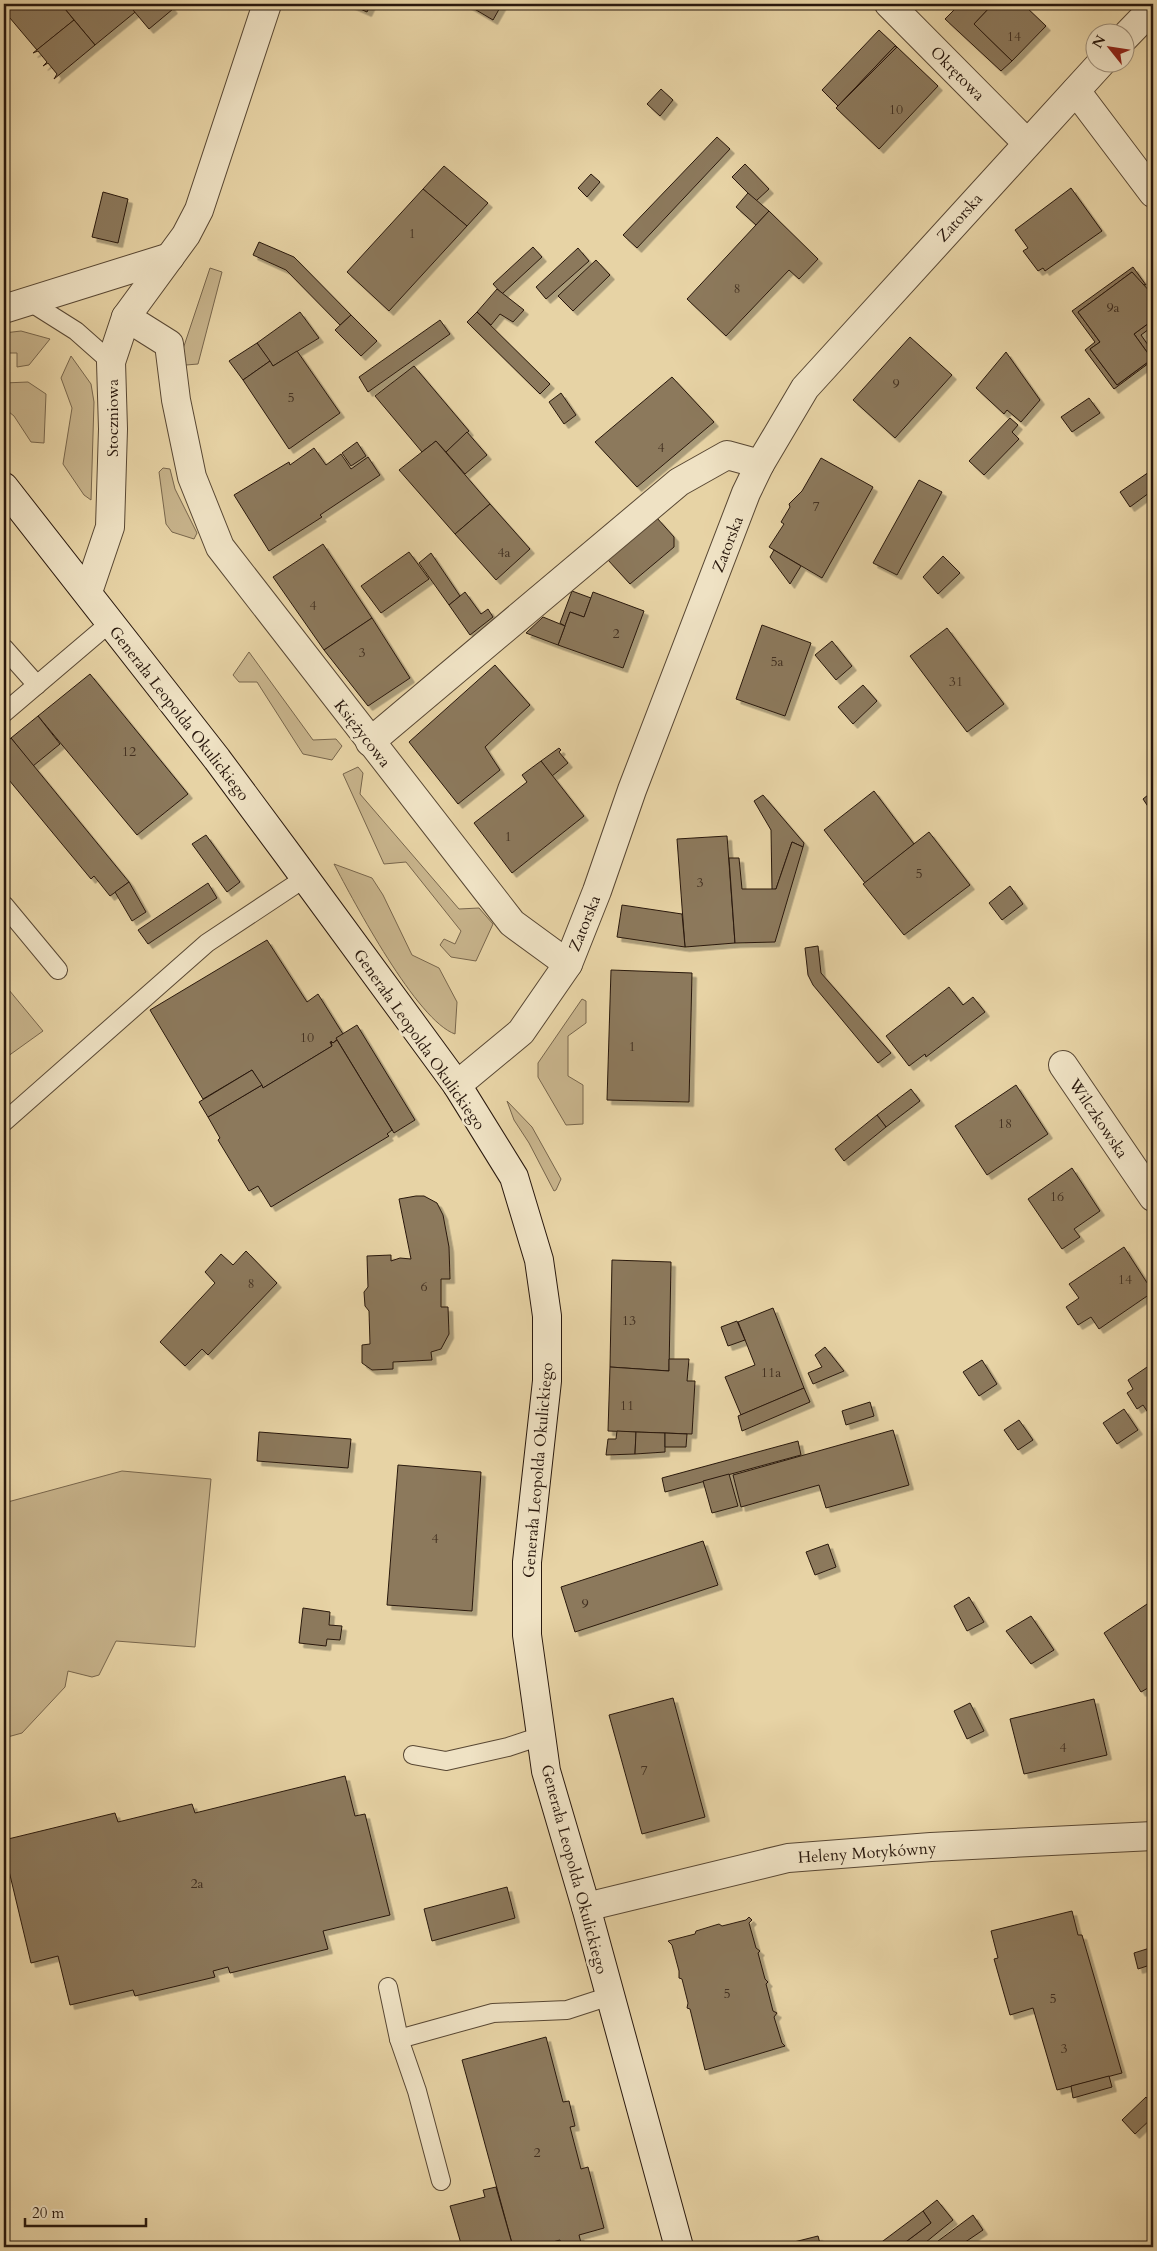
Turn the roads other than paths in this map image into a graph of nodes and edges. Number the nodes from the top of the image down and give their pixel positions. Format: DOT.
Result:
graph roads {
  1 [pos="267,4"];
  2 [pos="889,4"];
  3 [pos="1153,8"];
  4 [pos="1134,28"];
  5 [pos="1093,72"];
  6 [pos="1076,91"];
  7 [pos="1027,142"];
  8 [pos="1153,193"];
  9 [pos="170,257"];
  10 [pos="30,302"];
  11 [pos="4,309"];
  12 [pos="126,317"];
  13 [pos="111,362"];
  14 [pos="760,464"];
  15 [pos="4,487"];
  16 [pos="88,592"];
  17 [pos="111,622"];
  18 [pos="4,648"];
  19 [pos="37,685"];
  20 [pos="4,713"];
  21 [pos="370,742"];
  22 [pos="305,878"];
  23 [pos="4,905"];
  24 [pos="568,964"];
  25 [pos="58,970"];
  26 [pos="1063,1065"];
  27 [pos="456,1085"];
  28 [pos="4,1122"];
  29 [pos="1153,1197"];
  30 [pos="541,1736"];
  31 [pos="413,1755"];
  32 [pos="1153,1836"];
  33 [pos="586,1907"];
  34 [pos="388,1987"];
  35 [pos="610,1996"];
  36 [pos="399,2038"];
  37 [pos="441,2181"];
  38 [pos="678,2247"];
  1 -- 9 [label="street, Stoczniowa"];
  2 -- 7 [label="street, Okrętowa"];
  3 -- 4 [label="street"];
  5 -- 6 [label="street, Zatorska"];
  6 -- 7 [label="street, Zatorska"];
  6 -- 8 [label="street"];
  7 -- 14 [label="street, Zatorska"];
  9 -- 10 [label="street"];
  9 -- 12 [label="street, Stoczniowa"];
  10 -- 11 [label="street"];
  10 -- 13 [label="lane"];
  12 -- 13 [label="street, Stoczniowa"];
  12 -- 21 [label="street, Księżycowa"];
  13 -- 16 [label="street, Stoczniowa"];
  14 -- 21 [label="street"];
  14 -- 24 [label="street, Zatorska"];
  15 -- 16 [label="street, Generała Leopolda Okulickiego"];
  16 -- 17 [label="street, Generała Leopolda Okulickiego"];
  17 -- 19 [label="lane"];
  17 -- 22 [label="street, Generała Leopolda Okulickiego"];
  18 -- 19 [label="lane"];
  19 -- 20 [label="lane"];
  21 -- 24 [label="street, Księżycowa"];
  22 -- 27 [label="street, Generała Leopolda Okulickiego"];
  22 -- 28 [label="lane"];
  23 -- 25 [label="lane"];
  24 -- 27 [label="street, Zatorska"];
  26 -- 29 [label="street, Wilczkowska"];
  27 -- 30 [label="street, Generała Leopolda Okulickiego"];
  30 -- 31 [label="lane"];
  30 -- 33 [label="street, Generała Leopolda Okulickiego"];
  32 -- 33 [label="street, Heleny Motykówny"];
  33 -- 35 [label="street, Generała Leopolda Okulickiego"];
  34 -- 36 [label="lane"];
  35 -- 36 [label="lane"];
  35 -- 38 [label="street, Generała Leopolda Okulickiego"];
  36 -- 37 [label="lane"];
}
